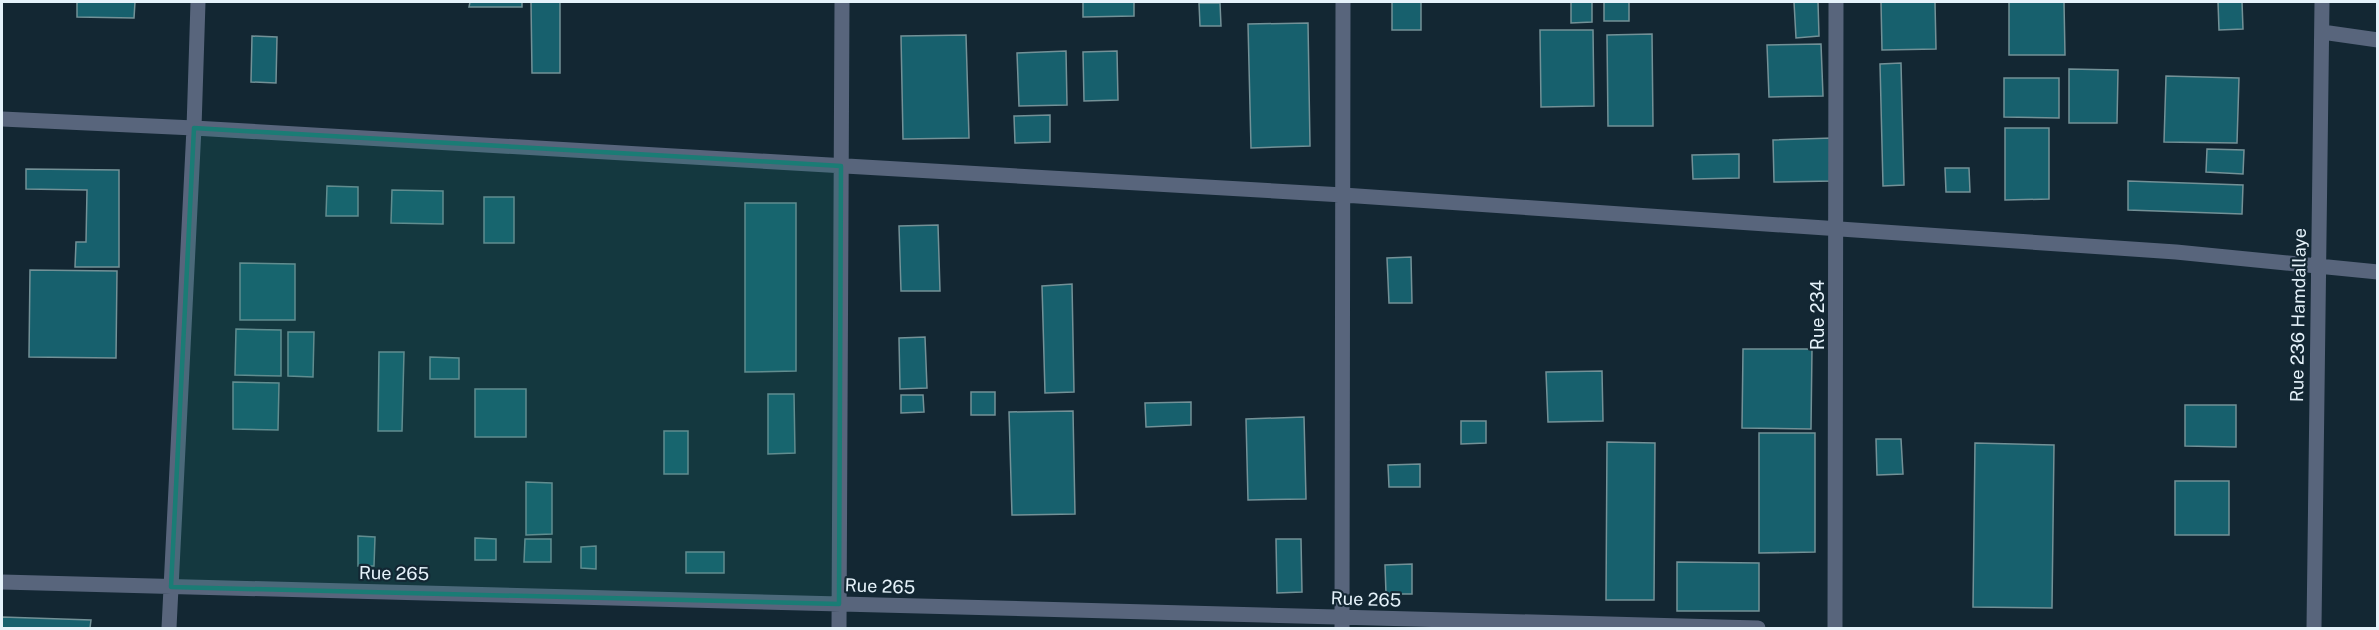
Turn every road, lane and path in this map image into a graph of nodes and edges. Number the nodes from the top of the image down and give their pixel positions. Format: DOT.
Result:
graph roads {
  1 [pos="198,2"];
  2 [pos="842,2"];
  3 [pos="1343,2"];
  4 [pos="1836,2"];
  5 [pos="2322,2"];
  6 [pos="2322,32"];
  7 [pos="2378,40"];
  8 [pos="2,120"];
  9 [pos="194,128"];
  10 [pos="841,166"];
  11 [pos="1343,195"];
  12 [pos="1837,228"];
  13 [pos="2318,265"];
  14 [pos="2378,272"];
  15 [pos="2,582"];
  16 [pos="171,587"];
  17 [pos="839,604"];
  18 [pos="1342,623"];
  19 [pos="169,628"];
  20 [pos="838,628"];
  21 [pos="1758,628"];
  22 [pos="1835,628"];
  23 [pos="2314,628"];
  1 -- 9 [label="street"];
  2 -- 10 [label="street"];
  3 -- 11 [label="street"];
  4 -- 12 [label="street, Rue 234"];
  5 -- 6 [label="street, Rue 236 Hamdallaye"];
  6 -- 7 [label="street"];
  6 -- 13 [label="street, Rue 236 Hamdallaye"];
  8 -- 9 [label="street"];
  9 -- 10 [label="street"];
  9 -- 16 [label="street"];
  10 -- 11 [label="street"];
  10 -- 17 [label="street"];
  11 -- 12 [label="street"];
  11 -- 18 [label="street"];
  12 -- 13 [label="street"];
  12 -- 22 [label="street, Rue 234"];
  13 -- 14 [label="street"];
  13 -- 23 [label="street, Rue 236 Hamdallaye"];
  15 -- 16 [label="street, Rue 265"];
  16 -- 17 [label="street, Rue 265"];
  16 -- 19 [label="street"];
  17 -- 18 [label="street, Rue 265"];
  17 -- 20 [label="street"];
  18 -- 21 [label="street, Rue 265"];
}
